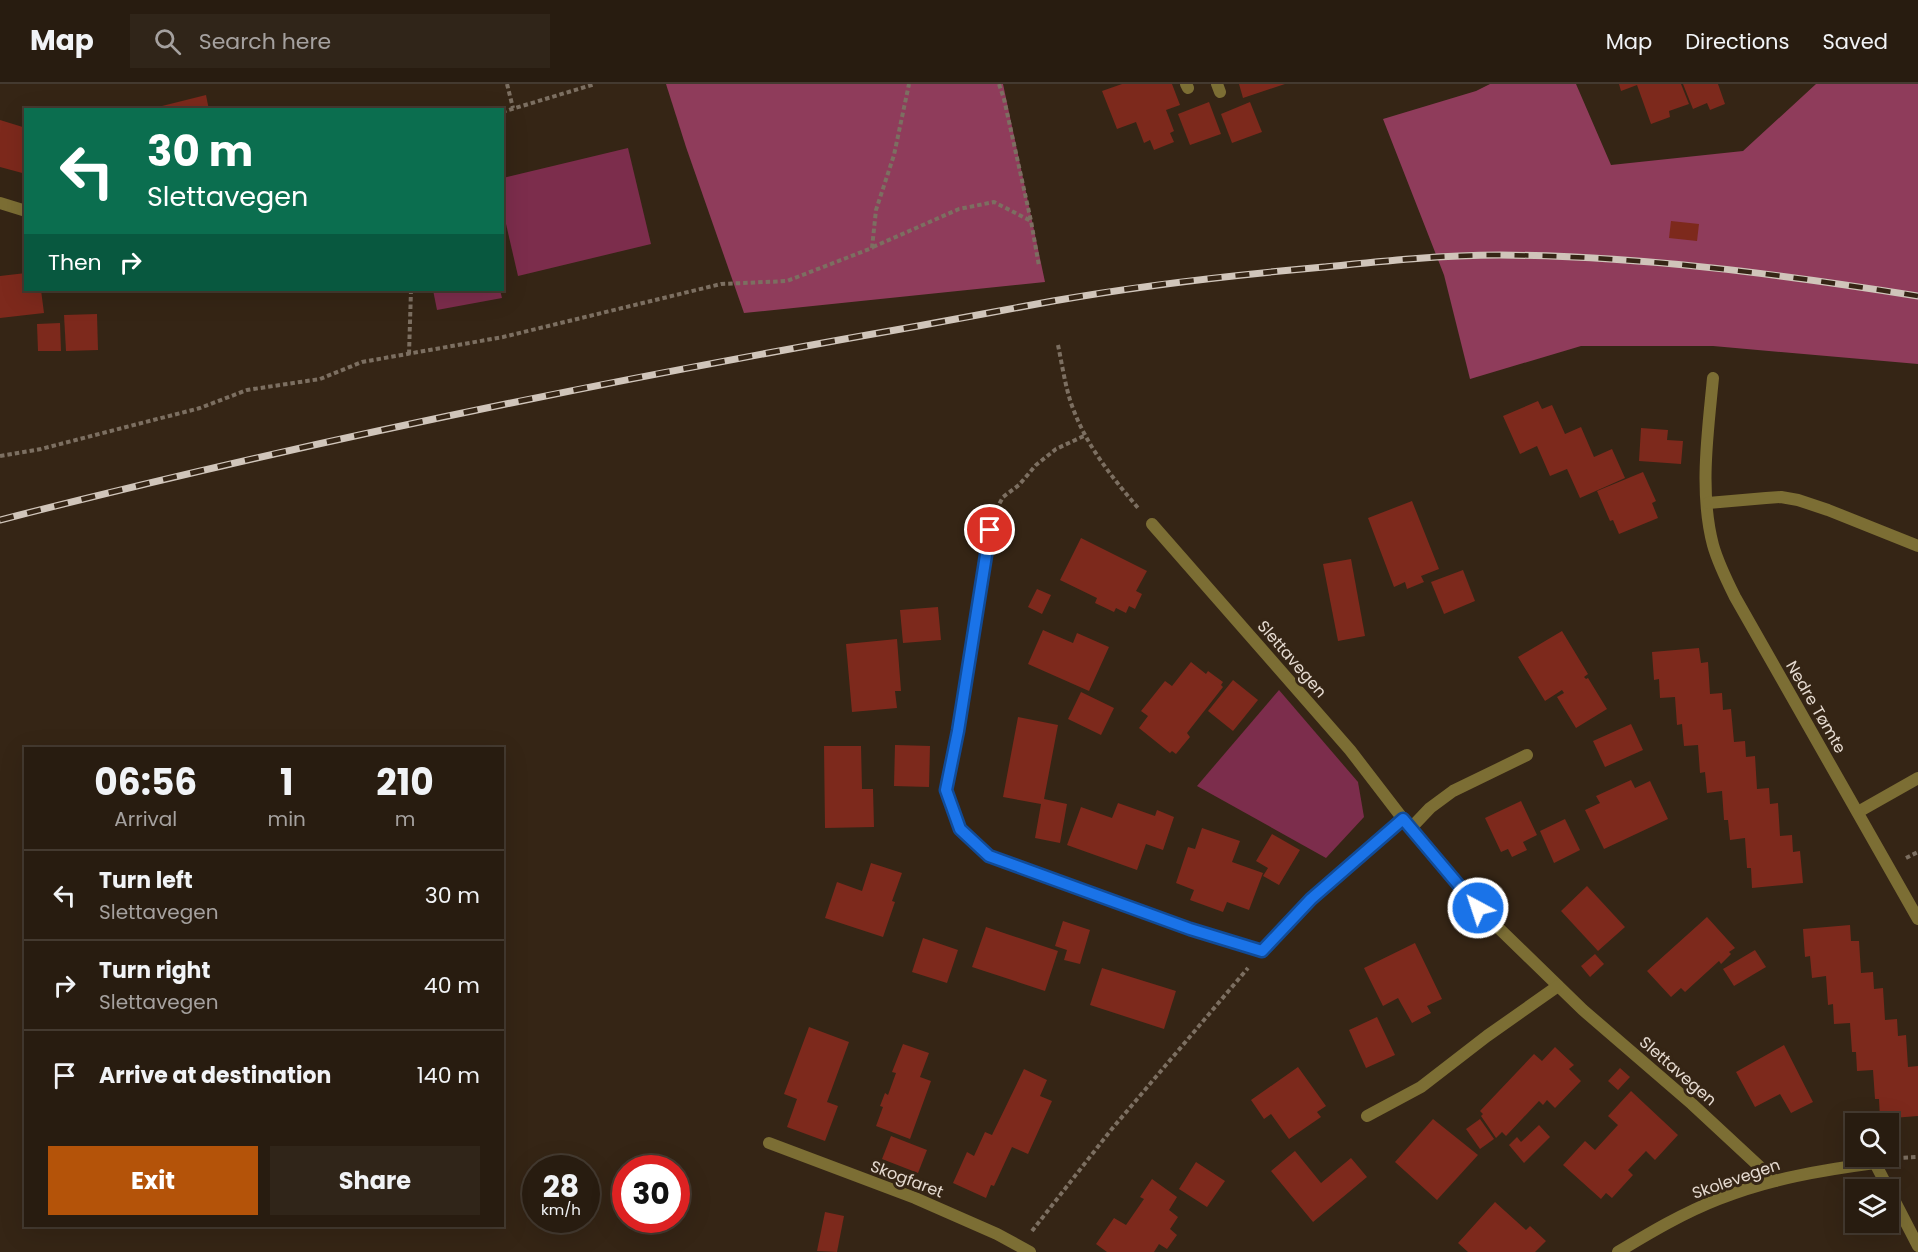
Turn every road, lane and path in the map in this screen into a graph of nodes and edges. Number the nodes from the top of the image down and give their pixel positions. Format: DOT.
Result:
graph roads {
  1 [pos="507,84"];
  2 [pos="595,84"];
  3 [pos="909,84"];
  4 [pos="999,84"];
  5 [pos="513,108"];
  6 [pos="504,111"];
  7 [pos="0,203"];
  8 [pos="24,210"];
  9 [pos="1031,221"];
  10 [pos="872,248"];
  11 [pos="1039,266"];
  12 [pos="411,291"];
  13 [pos="1058,345"];
  14 [pos="409,354"];
  15 [pos="1713,378"];
  16 [pos="1086,435"];
  17 [pos="0,456"];
  18 [pos="1708,503"];
  19 [pos="1152,524"];
  20 [pos="990,530"];
  21 [pos="1918,546"];
  22 [pos="1527,755"];
  23 [pos="1918,778"];
  24 [pos="1858,812"];
  25 [pos="1407,824"];
  26 [pos="1918,919"];
  27 [pos="1262,951"];
  28 [pos="1558,986"];
  29 [pos="1367,1116"];
  30 [pos="769,1143"];
  31 [pos="1774,1181"];
  32 [pos="1918,1246"];
  33 [pos="1023,1250"];
  34 [pos="1618,1252"];
  1 -- 5 [label="path"];
  2 -- 5 [label="path"];
  3 -- 10 [label="path"];
  4 -- 9 [label="path"];
  5 -- 6 [label="path"];
  7 -- 8 [label="street"];
  9 -- 10 [label="path"];
  9 -- 11 [label="path"];
  10 -- 14 [label="path"];
  12 -- 14 [label="path"];
  13 -- 16 [label="path"];
  14 -- 17 [label="path"];
  15 -- 18 [label="street, Nedre Tømte"];
  16 -- 19 [label="path"];
  16 -- 20 [label="path"];
  18 -- 21 [label="street"];
  18 -- 24 [label="street, Nedre Tømte"];
  19 -- 25 [label="street, Slettavegen"];
  20 -- 27 [label="street"];
  22 -- 25 [label="street"];
  23 -- 24 [label="street"];
  24 -- 26 [label="street, Nedre Tømte"];
  25 -- 27 [label="street"];
  25 -- 28 [label="street, Slettavegen"];
  27 -- 33 [label="path"];
  28 -- 29 [label="street"];
  28 -- 31 [label="street, Slettavegen"];
  30 -- 33 [label="street, Skogfaret"];
  31 -- 32 [label="street, Skolevegen"];
  31 -- 34 [label="street, Skolevegen"];
}
